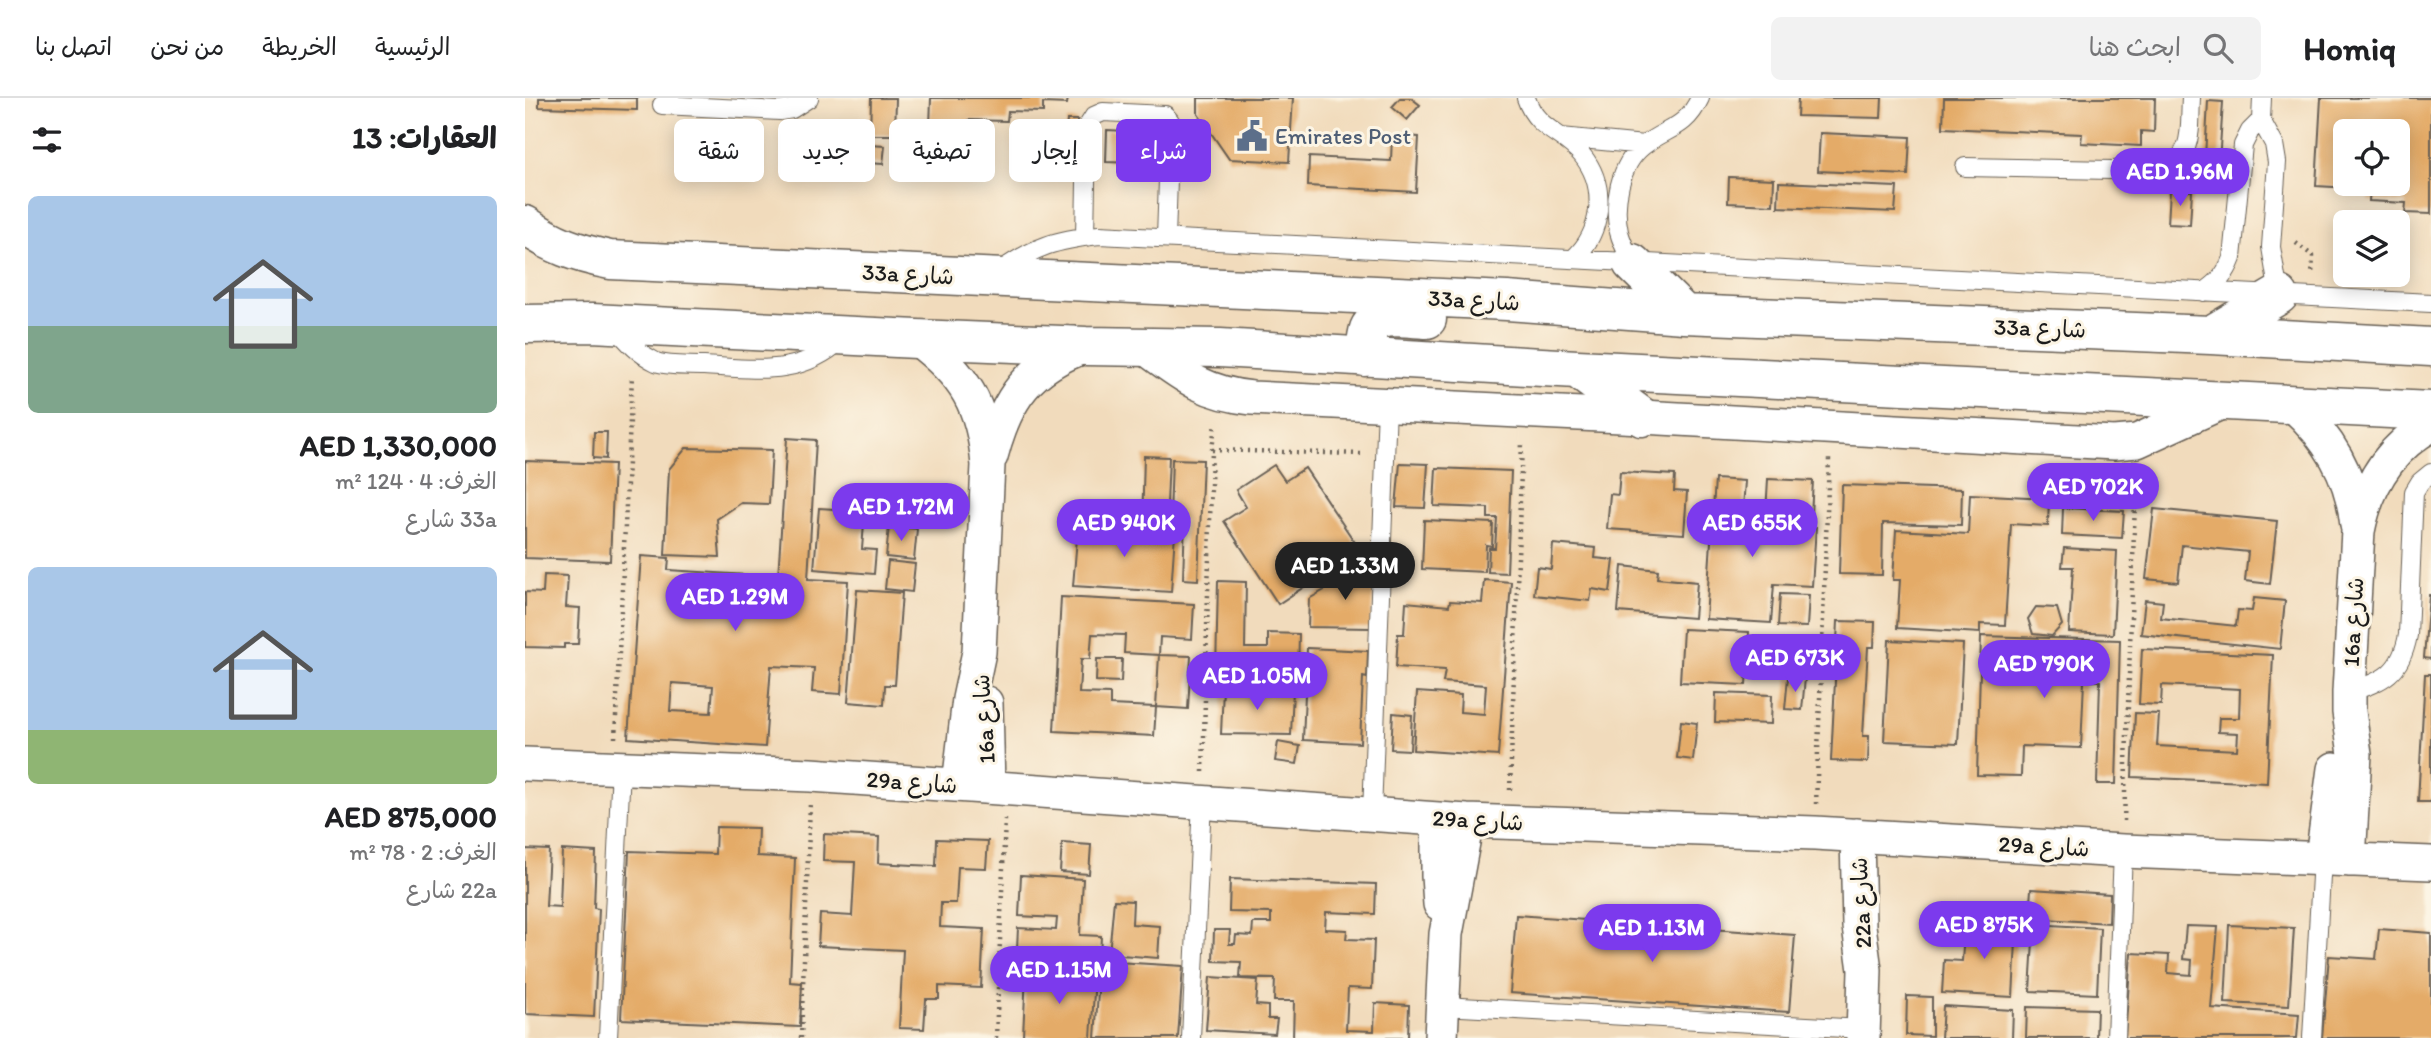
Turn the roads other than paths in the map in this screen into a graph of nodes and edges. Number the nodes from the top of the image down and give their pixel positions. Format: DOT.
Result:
graph roads {
  1 [pos="809,98"];
  2 [pos="1526,98"];
  3 [pos="1700,98"];
  4 [pos="2191,98"];
  5 [pos="2262,98"];
  6 [pos="662,105"];
  7 [pos="2261,120"];
  8 [pos="1558,136"];
  9 [pos="1644,145"];
  10 [pos="1965,167"];
  11 [pos="525,225"];
  12 [pos="1085,237"];
  13 [pos="1166,238"];
  14 [pos="1573,260"];
  15 [pos="1632,263"];
  16 [pos="991,278"];
  17 [pos="2204,292"];
  18 [pos="2279,295"];
  19 [pos="1507,301"];
  20 [pos="2431,303"];
  21 [pos="1684,314"];
  22 [pos="525,324"];
  23 [pos="2211,335"];
  24 [pos="917,339"];
  25 [pos="1086,346"];
  26 [pos="1143,347"];
  27 [pos="2431,347"];
  28 [pos="1365,357"];
  29 [pos="1577,369"];
  30 [pos="2227,400"];
  31 [pos="2292,404"];
  32 [pos="1387,405"];
  33 [pos="2431,411"];
  34 [pos="1642,417"];
  35 [pos="2431,425"];
  36 [pos="988,465"];
  37 [pos="2431,473"];
  38 [pos="2358,531"];
  39 [pos="2349,702"];
  40 [pos="525,764"];
  41 [pos="617,768"];
  42 [pos="985,787"];
  43 [pos="1202,801"];
  44 [pos="1372,814"];
  45 [pos="1452,820"];
  46 [pos="1872,836"];
  47 [pos="2123,850"];
  48 [pos="2335,859"];
  49 [pos="2431,863"];
  50 [pos="1442,1022"];
  51 [pos="1863,1033"];
  52 [pos="608,1038"];
  53 [pos="1191,1038"];
  54 [pos="2116,1038"];
  55 [pos="2312,1038"];
  1 -- 6 [label="lane"];
  2 -- 8 [label="lane"];
  3 -- 9 [label="lane"];
  4 -- 10 [label="lane"];
  5 -- 7 [label="lane"];
  7 -- 17 [label="lane"];
  7 -- 18 [label="lane"];
  8 -- 9 [label="lane"];
  8 -- 14 [label="lane"];
  9 -- 15 [label="lane"];
  11 -- 16 [label="street, 33a شارع"];
  12 -- 13 [label="lane"];
  12 -- 13 [label="lane"];
  12 -- 16 [label="lane"];
  13 -- 14 [label="lane"];
  14 -- 15 [label="lane"];
  15 -- 17 [label="lane"];
  15 -- 21 [label="street"];
  16 -- 19 [label="street, 33a شارع"];
  17 -- 18 [label="lane"];
  18 -- 20 [label="lane"];
  18 -- 23 [label="street"];
  19 -- 21 [label="street, 33a شارع"];
  19 -- 28 [label="street"];
  21 -- 23 [label="street, 33a شارع"];
  22 -- 24 [label="street"];
  23 -- 27 [label="street, 33a شارع"];
  24 -- 25 [label="street"];
  24 -- 36 [label="street, 16a شارع"];
  25 -- 26 [label="street"];
  25 -- 36 [label="street, 16a شارع"];
  26 -- 28 [label="street"];
  26 -- 32 [label="street"];
  28 -- 29 [label="street"];
  29 -- 30 [label="street"];
  29 -- 34 [label="street"];
  30 -- 31 [label="street"];
  30 -- 34 [label="street"];
  31 -- 33 [label="street"];
  31 -- 38 [label="street, 16a شارع"];
  32 -- 34 [label="street"];
  32 -- 44 [label="lane"];
  35 -- 38 [label="street, 16a شارع"];
  36 -- 42 [label="street, 16a شارع"];
  37 -- 39 [label="lane"];
  38 -- 39 [label="street, 16a شارع"];
  39 -- 48 [label="street, 16a شارع"];
  40 -- 41 [label="street, 29a شارع"];
  41 -- 42 [label="street, 29a شارع"];
  41 -- 52 [label="lane"];
  42 -- 43 [label="street, 29a شارع"];
  43 -- 44 [label="street, 29a شارع"];
  43 -- 53 [label="lane"];
  44 -- 45 [label="street, 29a شارع"];
  45 -- 46 [label="street, 29a شارع"];
  45 -- 50 [label="street"];
  46 -- 47 [label="street, 29a شارع"];
  46 -- 51 [label="street, 22a شارع"];
  47 -- 48 [label="street, 29a شارع"];
  47 -- 54 [label="lane"];
  48 -- 49 [label="street, 29a شارع"];
  48 -- 55 [label="lane"];
  50 -- 51 [label="lane"];
}
